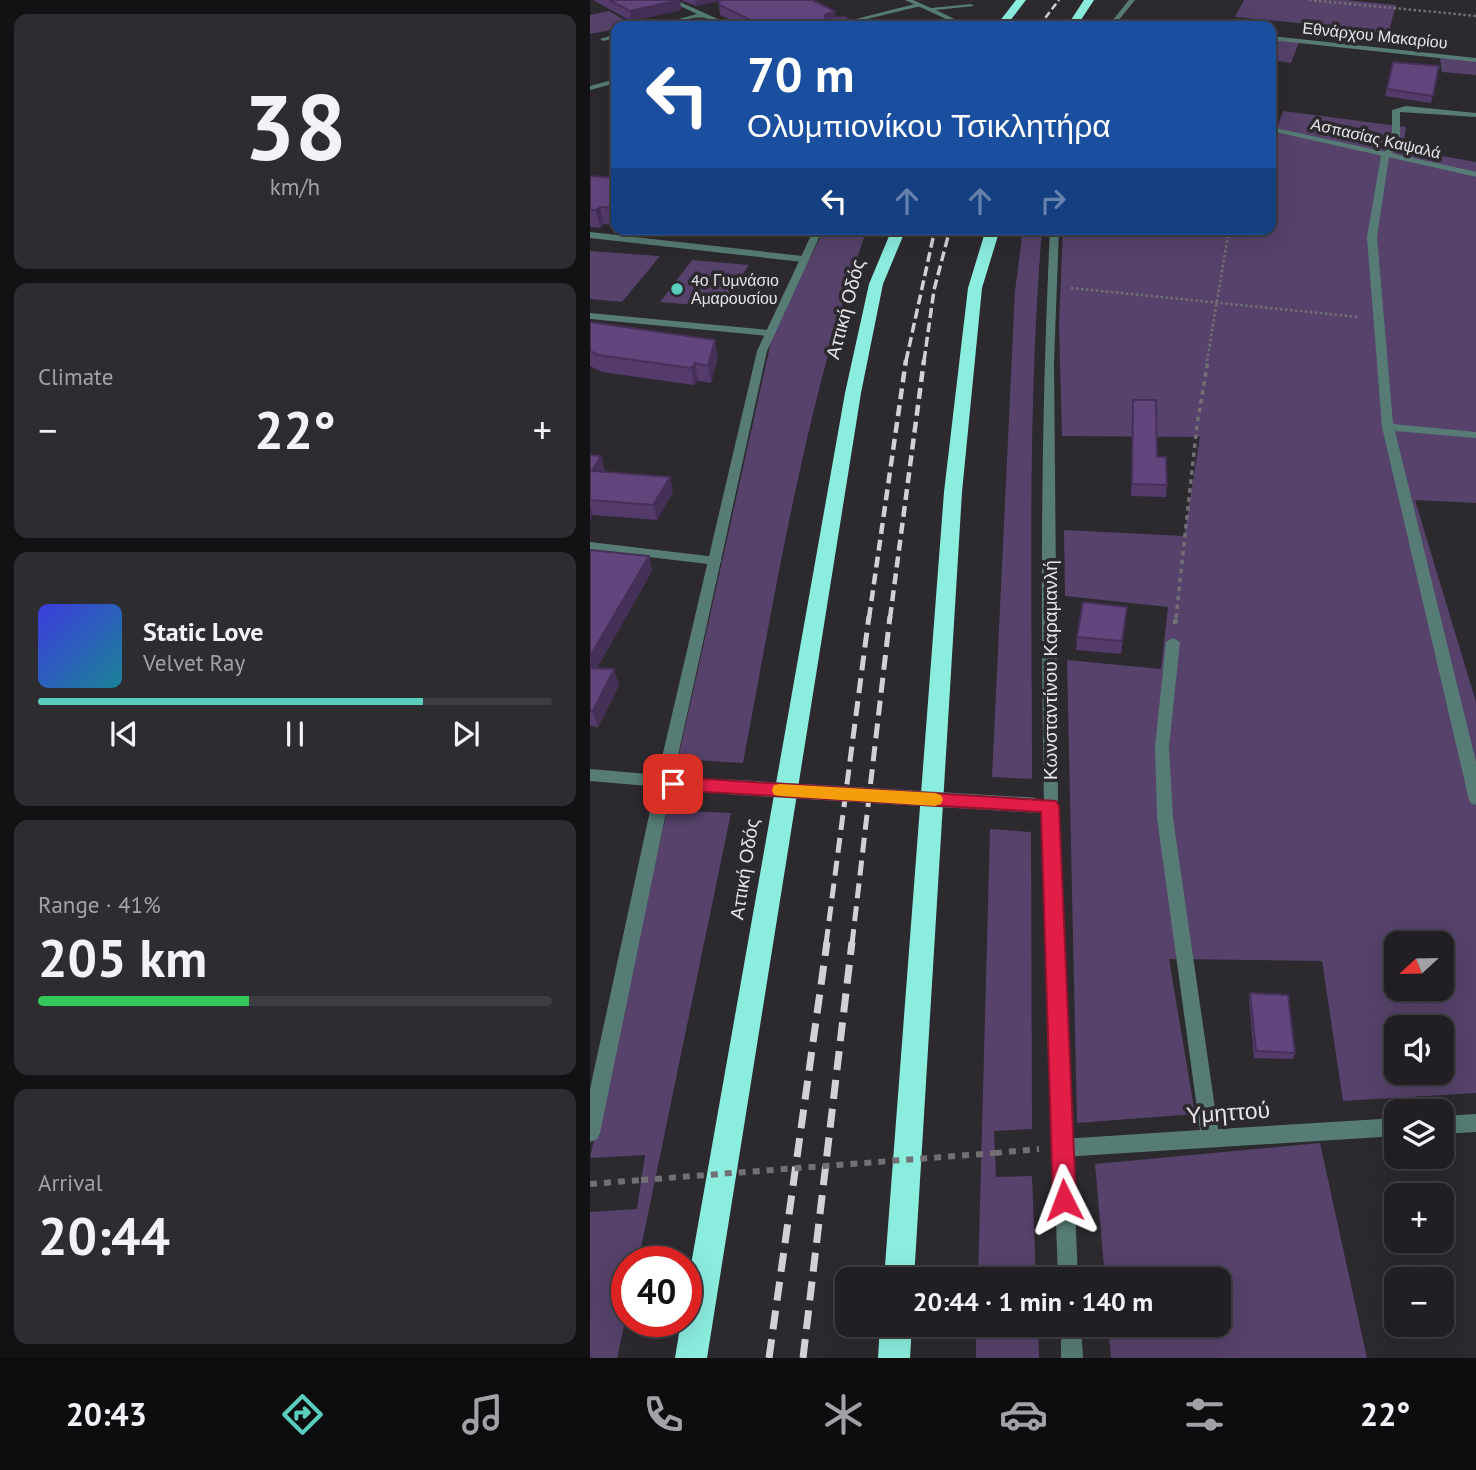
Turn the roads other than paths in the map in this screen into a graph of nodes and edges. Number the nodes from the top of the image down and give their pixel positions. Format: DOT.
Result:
graph roads {
  1 [pos="908,0"];
  2 [pos="1020,0"];
  3 [pos="1089,0"];
  4 [pos="1132,0"];
  5 [pos="973,3"];
  6 [pos="680,4"];
  7 [pos="919,5"];
  8 [pos="703,15"];
  9 [pos="677,21"];
  10 [pos="717,21"];
  11 [pos="852,21"];
  12 [pos="952,21"];
  13 [pos="962,21"];
  14 [pos="1005,21"];
  15 [pos="1075,21"];
  16 [pos="1115,21"];
  17 [pos="611,37"];
  18 [pos="603,39"];
  19 [pos="1276,39"];
  20 [pos="1476,60"];
  21 [pos="611,82"];
  22 [pos="590,88"];
  23 [pos="1476,115"];
  24 [pos="1276,130"];
  25 [pos="1384,156"];
  26 [pos="1476,175"];
  27 [pos="590,235"];
  28 [pos="816,235"];
  29 [pos="896,235"];
  30 [pos="991,235"];
  31 [pos="1055,235"];
  32 [pos="803,259"];
  33 [pos="590,316"];
  34 [pos="768,333"];
  35 [pos="1388,427"];
  36 [pos="1476,435"];
  37 [pos="590,546"];
  38 [pos="716,561"];
  39 [pos="1173,642"];
  40 [pos="590,775"];
  41 [pos="669,783"];
  42 [pos="1476,800"];
  43 [pos="1050,806"];
  44 [pos="1476,1123"];
  45 [pos="1454,1124"];
  46 [pos="1384,1128"];
  47 [pos="590,1133"];
  48 [pos="1210,1138"];
  49 [pos="1062,1148"];
  50 [pos="900,1267"];
  51 [pos="1067,1267"];
  52 [pos="895,1337"];
  53 [pos="1071,1337"];
  54 [pos="691,1358"];
  55 [pos="894,1358"];
  56 [pos="1072,1358"];
  1 -- 7 [label="street"];
  2 -- 14 [label="highway"];
  3 -- 15 [label="highway"];
  4 -- 16 [label="street"];
  5 -- 7 [label="street"];
  5 -- 13 [label="street"];
  6 -- 8 [label="street"];
  7 -- 11 [label="street"];
  7 -- 12 [label="street"];
  8 -- 9 [label="street"];
  8 -- 10 [label="street"];
  17 -- 18 [label="street"];
  19 -- 20 [label="street, Εθνάρχου Μακαρίου"];
  21 -- 22 [label="street"];
  23 -- 25 [label="street"];
  24 -- 25 [label="street, Ασπασίας Καψαλά"];
  25 -- 26 [label="street, Ασπασίας Καψαλά"];
  25 -- 35 [label="street"];
  27 -- 32 [label="street"];
  28 -- 32 [label="street"];
  29 -- 54 [label="highway, Αττική Οδός"];
  30 -- 50 [label="highway"];
  31 -- 43 [label="street, Κωνσταντίνου Καραμανλή"];
  32 -- 34 [label="street"];
  33 -- 34 [label="street"];
  34 -- 38 [label="street"];
  35 -- 36 [label="street"];
  35 -- 42 [label="street"];
  37 -- 38 [label="street"];
  38 -- 41 [label="street"];
  39 -- 48 [label="street"];
  40 -- 41 [label="street"];
  41 -- 43 [label="street, bridge"];
  41 -- 47 [label="street"];
  43 -- 49 [label="street, Κωνσταντίνου Καραμανλή"];
  44 -- 45 [label="street"];
  46 -- 48 [label="street, Υμηττού"];
  48 -- 49 [label="street, Υμηττού"];
  49 -- 51 [label="street, Κωνσταντίνου Καραμανλή"];
  52 -- 55 [label="highway"];
  53 -- 56 [label="street"];
}
